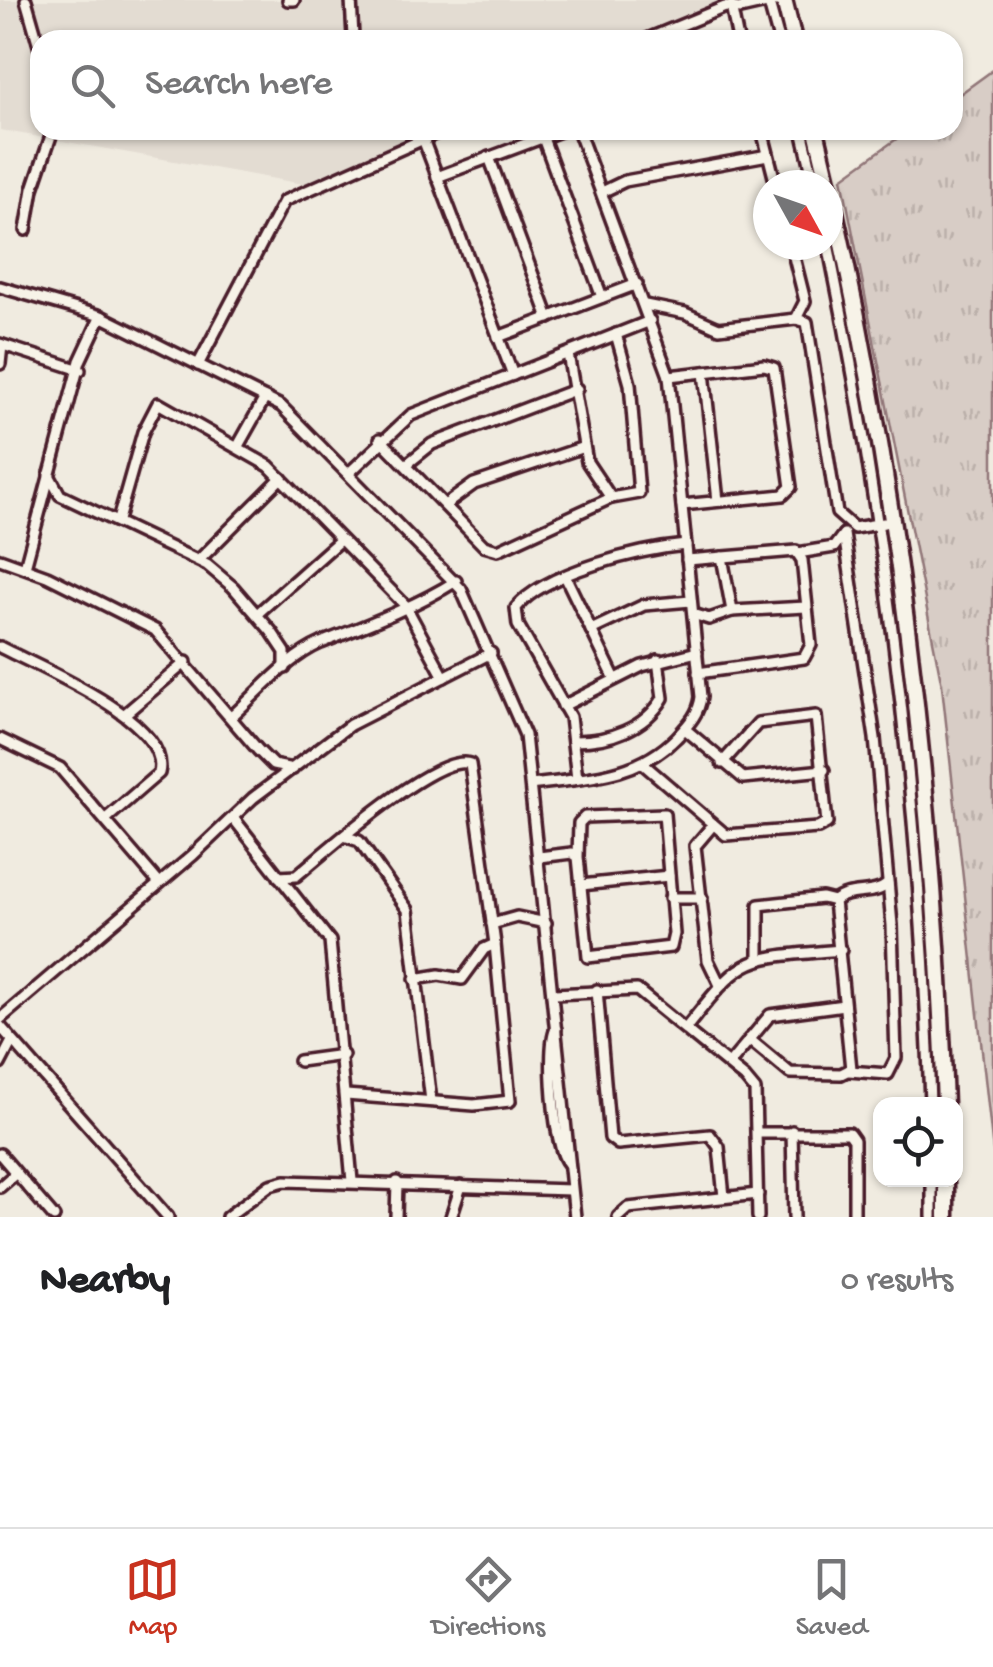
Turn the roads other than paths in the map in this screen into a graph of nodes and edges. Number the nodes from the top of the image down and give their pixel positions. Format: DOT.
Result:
graph roads {
  1 [pos="26,0"];
  2 [pos="351,0"];
  3 [pos="775,1"];
  4 [pos="731,6"];
  5 [pos="34,30"];
  6 [pos="353,30"];
  7 [pos="670,30"];
  8 [pos="736,30"];
  9 [pos="778,30"];
  10 [pos="789,30"];
  11 [pos="50,140"];
  12 [pos="422,140"];
  13 [pos="537,140"];
  14 [pos="543,140"];
  15 [pos="582,140"];
  16 [pos="764,140"];
  17 [pos="804,140"];
  18 [pos="818,140"];
  19 [pos="768,155"];
  20 [pos="489,158"];
  21 [pos="772,170"];
  22 [pos="811,170"];
  23 [pos="437,177"];
  24 [pos="602,192"];
  25 [pos="26,230"];
  26 [pos="795,260"];
  27 [pos="831,260"];
  28 [pos="637,284"];
  29 [pos="0,287"];
  30 [pos="602,297"];
  31 [pos="805,301"];
  32 [pos="645,306"];
  33 [pos="100,316"];
  34 [pos="549,318"];
  35 [pos="796,319"];
  36 [pos="650,321"];
  37 [pos="810,324"];
  38 [pos="616,334"];
  39 [pos="498,337"];
  40 [pos="1,344"];
  41 [pos="568,354"];
  42 [pos="0,364"];
  43 [pos="198,365"];
  44 [pos="80,370"];
  45 [pos="704,372"];
  46 [pos="512,376"];
  47 [pos="670,376"];
  48 [pos="578,390"];
  49 [pos="265,398"];
  50 [pos="380,440"];
  51 [pos="238,446"];
  52 [pos="584,447"];
  53 [pos="407,464"];
  54 [pos="350,472"];
  55 [pos="50,475"];
  56 [pos="281,478"];
  57 [pos="60,496"];
  58 [pos="611,498"];
  59 [pos="718,500"];
  60 [pos="445,504"];
  61 [pos="682,505"];
  62 [pos="42,509"];
  63 [pos="118,520"];
  64 [pos="886,522"];
  65 [pos="846,530"];
  66 [pos="340,540"];
  67 [pos="686,545"];
  68 [pos="798,554"];
  69 [pos="722,558"];
  70 [pos="0,559"];
  71 [pos="200,560"];
  72 [pos="688,560"];
  73 [pos="25,567"];
  74 [pos="566,578"];
  75 [pos="456,581"];
  76 [pos="692,601"];
  77 [pos="405,605"];
  78 [pos="806,606"];
  79 [pos="732,611"];
  80 [pos="257,614"];
  81 [pos="693,614"];
  82 [pos="591,630"];
  83 [pos="0,647"];
  84 [pos="286,652"];
  85 [pos="698,652"];
  86 [pos="491,653"];
  87 [pos="300,656"];
  88 [pos="658,660"];
  89 [pos="186,662"];
  90 [pos="285,668"];
  91 [pos="698,674"];
  92 [pos="444,677"];
  93 [pos="615,679"];
  94 [pos="563,706"];
  95 [pos="126,713"];
  96 [pos="231,717"];
  97 [pos="685,729"];
  98 [pos="0,739"];
  99 [pos="575,741"];
  100 [pos="722,763"];
  101 [pos="642,764"];
  102 [pos="273,765"];
  103 [pos="293,769"];
  104 [pos="824,770"];
  105 [pos="577,780"];
  106 [pos="275,784"];
  107 [pos="531,785"];
  108 [pos="107,818"];
  109 [pos="234,819"];
  110 [pos="360,822"];
  111 [pos="712,826"];
  112 [pos="344,836"];
  113 [pos="359,841"];
  114 [pos="539,857"];
  115 [pos="578,857"];
  116 [pos="296,876"];
  117 [pos="669,876"];
  118 [pos="279,877"];
  119 [pos="158,882"];
  120 [pos="582,884"];
  121 [pos="888,884"];
  122 [pos="293,893"];
  123 [pos="670,898"];
  124 [pos="702,898"];
  125 [pos="834,901"];
  126 [pos="492,924"];
  127 [pos="546,924"];
  128 [pos="495,944"];
  129 [pos="840,950"];
  130 [pos="759,957"];
  131 [pos="415,979"];
  132 [pos="720,986"];
  133 [pos="596,990"];
  134 [pos="554,994"];
  135 [pos="844,1005"];
  136 [pos="0,1023"];
  137 [pos="686,1028"];
  138 [pos="749,1039"];
  139 [pos="12,1041"];
  140 [pos="343,1055"];
  141 [pos="299,1061"];
  142 [pos="730,1063"];
  143 [pos="0,1064"];
  144 [pos="849,1071"];
  145 [pos="346,1096"];
  146 [pos="930,1097"];
  147 [pos="944,1097"];
  148 [pos="430,1102"];
  149 [pos="792,1131"];
  150 [pos="757,1133"];
  151 [pos="0,1154"];
  152 [pos="15,1174"];
  153 [pos="352,1181"];
  154 [pos="397,1182"];
  155 [pos="438,1185"];
  156 [pos="0,1186"];
  157 [pos="461,1186"];
  158 [pos="932,1187"];
  159 [pos="946,1187"];
  160 [pos="572,1190"];
  161 [pos="758,1194"];
  162 [pos="724,1197"];
  163 [pos="452,1204"];
  164 [pos="54,1217"];
  165 [pos="168,1217"];
  166 [pos="227,1217"];
  167 [pos="396,1217"];
  168 [pos="451,1217"];
  169 [pos="575,1217"];
  170 [pos="618,1217"];
  171 [pos="758,1217"];
  172 [pos="794,1217"];
  173 [pos="854,1217"];
  174 [pos="932,1217"];
  175 [pos="946,1217"];
  1 -- 5 [label="street"];
  2 -- 6 [label="street"];
  3 -- 4 [label="street"];
  3 -- 9 [label="street"];
  3 -- 10 [label="highway"];
  4 -- 7 [label="street"];
  4 -- 8 [label="street"];
  11 -- 25 [label="street"];
  12 -- 23 [label="street"];
  12 -- 43 [label="street"];
  13 -- 20 [label="street"];
  14 -- 30 [label="street"];
  15 -- 24 [label="street"];
  16 -- 19 [label="street"];
  17 -- 22 [label="street"];
  18 -- 64 [label="highway"];
  19 -- 21 [label="street"];
  19 -- 24 [label="street"];
  20 -- 23 [label="street"];
  20 -- 34 [label="street"];
  23 -- 39 [label="street"];
  24 -- 28 [label="street"];
  26 -- 31 [label="street"];
  27 -- 64 [label="street"];
  28 -- 30 [label="street"];
  28 -- 32 [label="street"];
  29 -- 33 [label="street"];
  30 -- 34 [label="street"];
  31 -- 35 [label="street"];
  31 -- 37 [label="street"];
  32 -- 35 [label="street"];
  32 -- 36 [label="street"];
  33 -- 43 [label="street"];
  33 -- 44 [label="street"];
  34 -- 39 [label="street"];
  35 -- 37 [label="street"];
  36 -- 38 [label="street"];
  36 -- 47 [label="street"];
  37 -- 65 [label="street"];
  38 -- 41 [label="street"];
  38 -- 58 [label="street"];
  39 -- 46 [label="street"];
  40 -- 42 [label="street"];
  40 -- 44 [label="street"];
  41 -- 46 [label="street"];
  41 -- 48 [label="street"];
  43 -- 49 [label="street"];
  44 -- 55 [label="street"];
  45 -- 47 [label="street"];
  45 -- 59 [label="street"];
  45 -- 59 [label="street"];
  46 -- 50 [label="street"];
  47 -- 61 [label="street"];
  48 -- 52 [label="street"];
  48 -- 53 [label="street"];
  49 -- 51 [label="street"];
  49 -- 54 [label="street"];
  50 -- 53 [label="street"];
  50 -- 54 [label="street"];
  51 -- 56 [label="street"];
  51 -- 63 [label="street"];
  52 -- 58 [label="street"];
  52 -- 60 [label="street"];
  53 -- 60 [label="street"];
  54 -- 75 [label="street"];
  55 -- 57 [label="street"];
  55 -- 62 [label="street"];
  56 -- 66 [label="street"];
  56 -- 71 [label="street"];
  57 -- 62 [label="street"];
  57 -- 63 [label="street"];
  58 -- 60 [label="street"];
  59 -- 61 [label="street"];
  61 -- 67 [label="street"];
  62 -- 73 [label="street"];
  63 -- 71 [label="street"];
  64 -- 65 [label="street"];
  64 -- 146 [label="street"];
  64 -- 147 [label="highway"];
  65 -- 68 [label="street"];
  65 -- 121 [label="street"];
  66 -- 77 [label="street"];
  66 -- 80 [label="street"];
  67 -- 72 [label="street"];
  67 -- 74 [label="street"];
  68 -- 69 [label="street"];
  68 -- 78 [label="street"];
  69 -- 72 [label="street"];
  69 -- 79 [label="street"];
  70 -- 73 [label="street"];
  71 -- 80 [label="street"];
  72 -- 76 [label="street"];
  73 -- 89 [label="street"];
  74 -- 82 [label="street"];
  74 -- 94 [label="street"];
  75 -- 77 [label="street"];
  75 -- 86 [label="street"];
  76 -- 81 [label="street"];
  76 -- 82 [label="street"];
  77 -- 87 [label="street"];
  77 -- 92 [label="street"];
  78 -- 79 [label="street"];
  78 -- 91 [label="street"];
  79 -- 81 [label="street"];
  80 -- 84 [label="street"];
  81 -- 85 [label="street"];
  82 -- 93 [label="street"];
  83 -- 95 [label="street"];
  84 -- 87 [label="street"];
  84 -- 90 [label="street"];
  85 -- 88 [label="street"];
  85 -- 91 [label="street"];
  86 -- 92 [label="street"];
  86 -- 107 [label="street"];
  87 -- 90 [label="street"];
  88 -- 93 [label="street"];
  88 -- 99 [label="street"];
  89 -- 95 [label="street"];
  89 -- 96 [label="street"];
  90 -- 96 [label="street"];
  91 -- 97 [label="street"];
  92 -- 103 [label="street"];
  93 -- 94 [label="street"];
  94 -- 99 [label="street"];
  95 -- 108 [label="street"];
  96 -- 102 [label="street"];
  97 -- 100 [label="street"];
  97 -- 101 [label="street"];
  98 -- 108 [label="street"];
  99 -- 105 [label="street"];
  100 -- 104 [label="street"];
  100 -- 104 [label="street"];
  101 -- 105 [label="street"];
  101 -- 111 [label="street"];
  102 -- 103 [label="street"];
  102 -- 106 [label="street"];
  103 -- 106 [label="street"];
  104 -- 111 [label="street"];
  105 -- 107 [label="street"];
  106 -- 109 [label="street"];
  107 -- 114 [label="street"];
  108 -- 119 [label="street"];
  109 -- 118 [label="street"];
  109 -- 119 [label="street"];
  110 -- 112 [label="street"];
  110 -- 113 [label="street"];
  110 -- 126 [label="street"];
  111 -- 124 [label="street"];
  112 -- 113 [label="street"];
  112 -- 116 [label="street"];
  113 -- 131 [label="street"];
  114 -- 115 [label="street"];
  114 -- 127 [label="street"];
  115 -- 117 [label="street"];
  115 -- 120 [label="street"];
  116 -- 118 [label="street"];
  116 -- 122 [label="street"];
  117 -- 120 [label="street"];
  117 -- 123 [label="street"];
  118 -- 122 [label="street"];
  119 -- 136 [label="street"];
  120 -- 123 [label="street"];
  121 -- 125 [label="street"];
  121 -- 144 [label="street"];
  122 -- 140 [label="street"];
  123 -- 124 [label="street"];
  124 -- 132 [label="street"];
  125 -- 129 [label="street"];
  125 -- 130 [label="street"];
  126 -- 127 [label="street"];
  126 -- 128 [label="street"];
  127 -- 134 [label="street"];
  128 -- 131 [label="street"];
  128 -- 148 [label="street"];
  129 -- 130 [label="street"];
  129 -- 135 [label="street"];
  130 -- 132 [label="street"];
  131 -- 148 [label="street"];
  132 -- 137 [label="street"];
  133 -- 134 [label="street"];
  133 -- 137 [label="street"];
  133 -- 162 [label="street"];
  134 -- 160 [label="street"];
  135 -- 138 [label="street"];
  135 -- 144 [label="street"];
  136 -- 139 [label="street"];
  137 -- 142 [label="street"];
  138 -- 142 [label="street"];
  138 -- 144 [label="street"];
  139 -- 143 [label="street"];
  139 -- 165 [label="street"];
  140 -- 141 [label="street"];
  140 -- 145 [label="street"];
  142 -- 150 [label="street"];
  145 -- 148 [label="street"];
  145 -- 153 [label="street"];
  149 -- 150 [label="street"];
  149 -- 172 [label="street"];
  149 -- 173 [label="street"];
  150 -- 161 [label="street"];
  151 -- 152 [label="street"];
  152 -- 156 [label="street"];
  152 -- 164 [label="street"];
  153 -- 154 [label="street"];
  153 -- 166 [label="street"];
  154 -- 155 [label="street"];
  154 -- 167 [label="street"];
  155 -- 157 [label="street"];
  155 -- 163 [label="street"];
  157 -- 160 [label="street"];
  157 -- 163 [label="street"];
  158 -- 174 [label="street"];
  159 -- 175 [label="highway"];
  160 -- 169 [label="street"];
  161 -- 162 [label="street"];
  161 -- 171 [label="street"];
  162 -- 170 [label="street"];
  163 -- 168 [label="street"];
}
